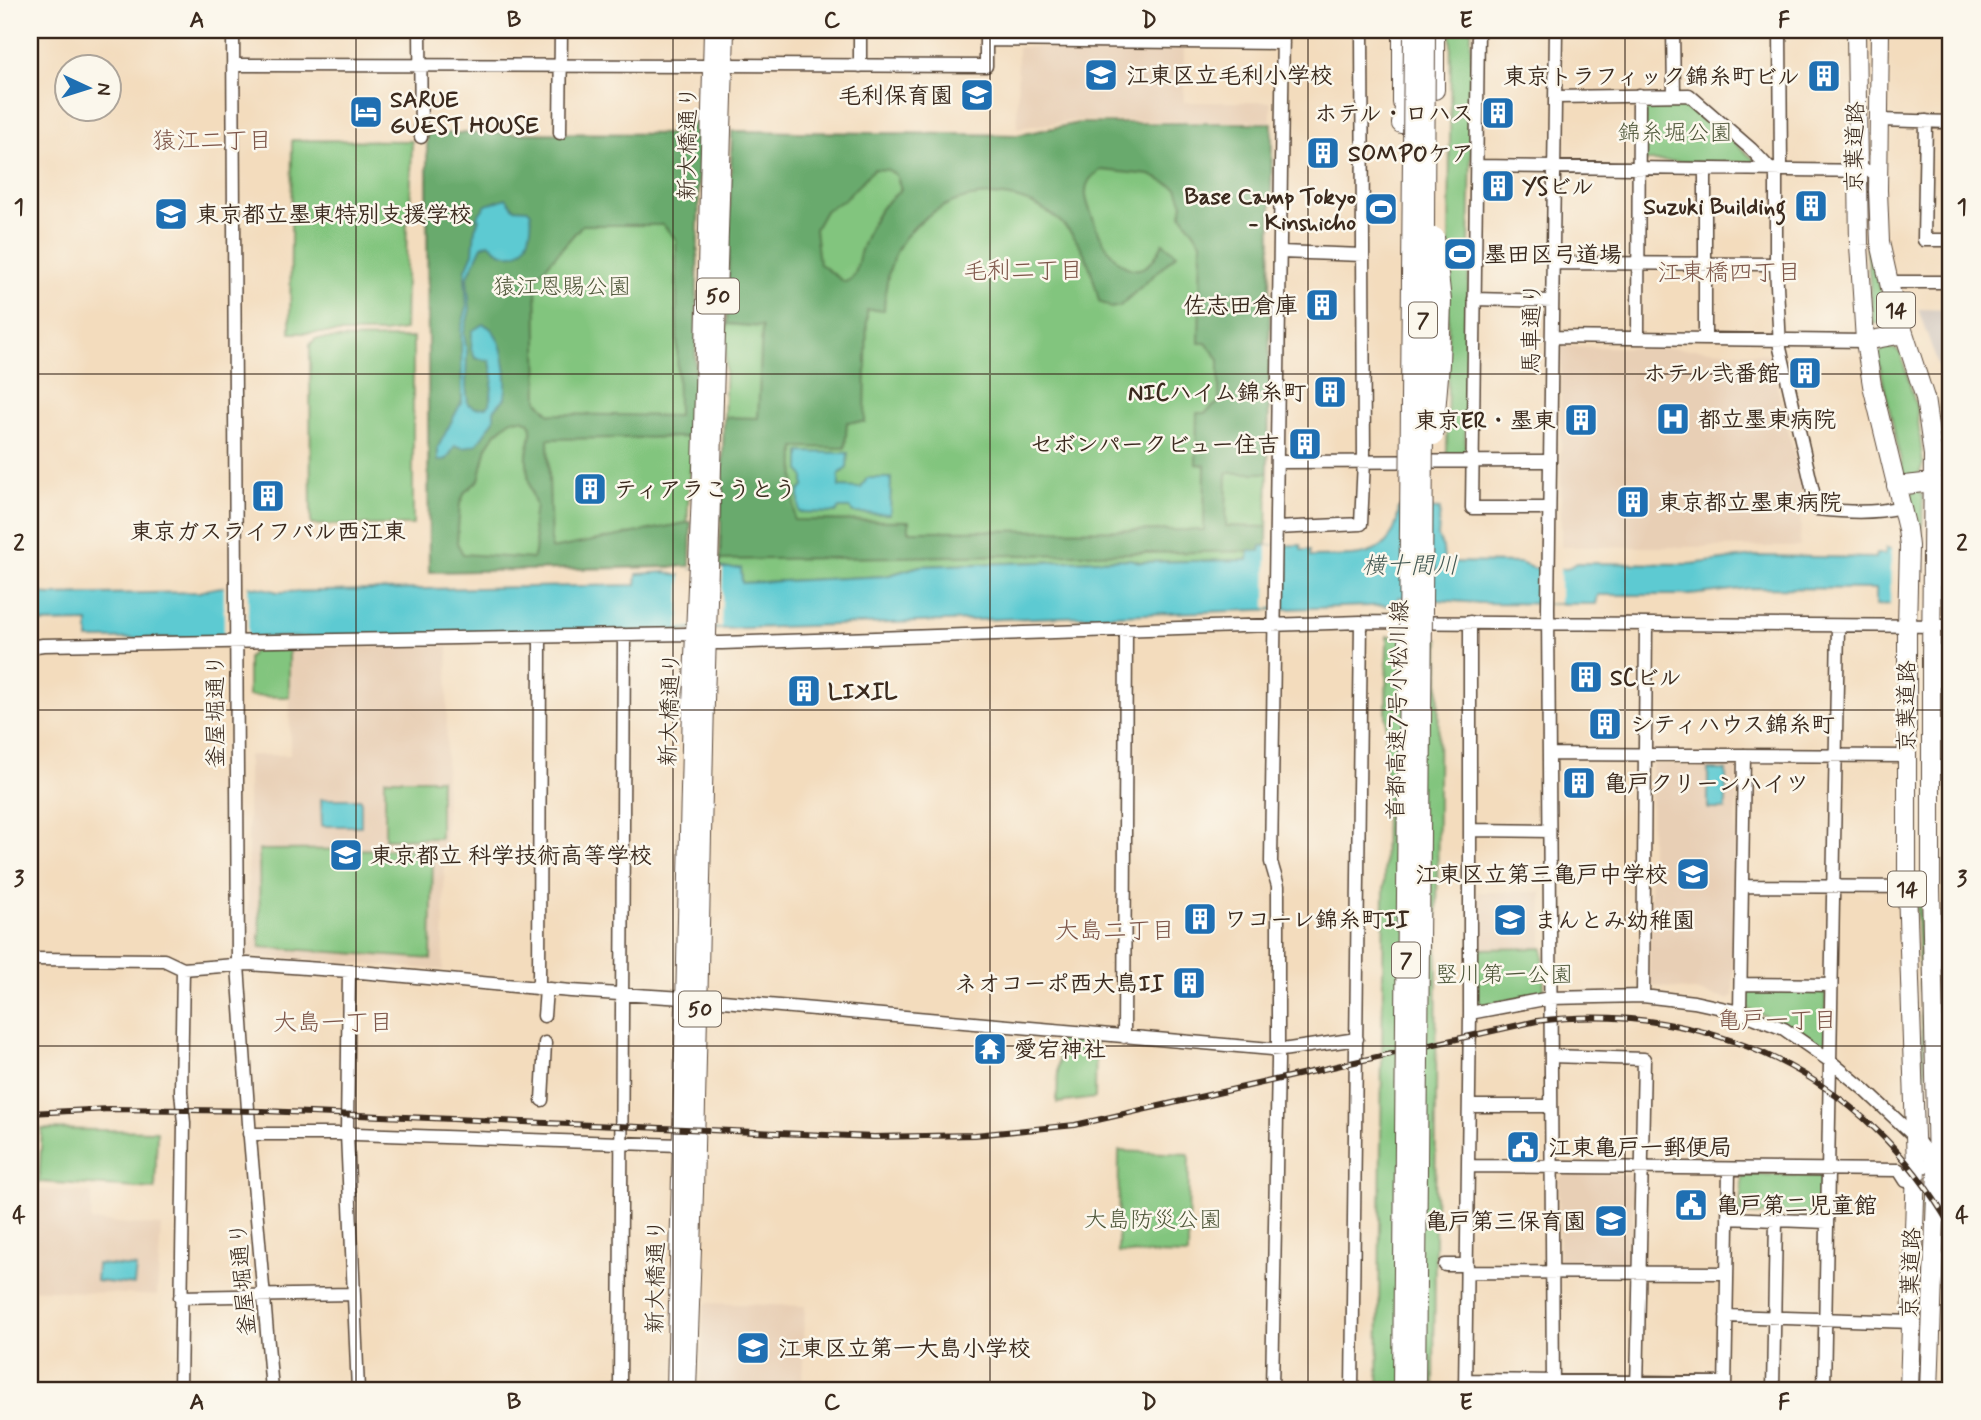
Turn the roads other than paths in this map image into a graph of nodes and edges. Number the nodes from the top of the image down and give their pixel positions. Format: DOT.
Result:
graph roads {
  1 [pos="233,30"];
  2 [pos="420,30"];
  3 [pos="561,30"];
  4 [pos="712,30"];
  5 [pos="726,30"];
  6 [pos="860,30"];
  7 [pos="1362,30"];
  8 [pos="1402,30"];
  9 [pos="1414,30"];
  10 [pos="1426,30"];
  11 [pos="1435,30"];
  12 [pos="1478,30"];
  13 [pos="1556,30"];
  14 [pos="1673,30"];
  15 [pos="1780,30"];
  16 [pos="1856,30"];
  17 [pos="1880,30"];
  18 [pos="986,35"];
  19 [pos="1095,36"];
  20 [pos="1203,36"];
  21 [pos="1283,36"];
  22 [pos="233,65"];
  23 [pos="420,65"];
  24 [pos="561,65"];
  25 [pos="718,65"];
  26 [pos="860,66"];
  27 [pos="1639,95"];
  28 [pos="1674,95"];
  29 [pos="1556,96"];
  30 [pos="1879,120"];
  31 [pos="1926,121"];
  32 [pos="1951,122"];
  33 [pos="1401,124"];
  34 [pos="560,133"];
  35 [pos="421,137"];
  36 [pos="1476,166"];
  37 [pos="1555,167"];
  38 [pos="1639,168"];
  39 [pos="1705,169"];
  40 [pos="1776,169"];
  41 [pos="1857,170"];
  42 [pos="1878,171"];
  43 [pos="1951,240"];
  44 [pos="1280,252"];
  45 [pos="1363,255"];
  46 [pos="1553,263"];
  47 [pos="1638,264"];
  48 [pos="1705,264"];
  49 [pos="1776,264"];
  50 [pos="1888,282"];
  51 [pos="1951,282"];
  52 [pos="1474,299"];
  53 [pos="1552,300"];
  54 [pos="1904,334"];
  55 [pos="1552,337"];
  56 [pos="1638,338"];
  57 [pos="1705,339"];
  58 [pos="1779,339"];
  59 [pos="1865,341"];
  60 [pos="1472,460"];
  61 [pos="1364,461"];
  62 [pos="1550,461"];
  63 [pos="1277,462"];
  64 [pos="1933,482"];
  65 [pos="1896,486"];
  66 [pos="1901,506"];
  67 [pos="1549,509"];
  68 [pos="1410,529"];
  69 [pos="1275,535"];
  70 [pos="1423,610"];
  71 [pos="1907,618"];
  72 [pos="1931,618"];
  73 [pos="1361,622"];
  74 [pos="1469,622"];
  75 [pos="1548,623"];
  76 [pos="1646,624"];
  77 [pos="1274,626"];
  78 [pos="1838,626"];
  79 [pos="1951,626"];
  80 [pos="1126,629"];
  81 [pos="702,634"];
  82 [pos="624,635"];
  83 [pos="540,638"];
  84 [pos="235,639"];
  85 [pos="30,647"];
  86 [pos="1549,754"];
  87 [pos="1645,755"];
  88 [pos="1744,755"];
  89 [pos="1836,755"];
  90 [pos="1907,755"];
  91 [pos="1471,830"];
  92 [pos="1549,831"];
  93 [pos="1742,886"];
  94 [pos="1833,887"];
  95 [pos="1907,887"];
  96 [pos="1931,887"];
  97 [pos="30,959"];
  98 [pos="1943,960"];
  99 [pos="238,965"];
  100 [pos="183,969"];
  101 [pos="349,971"];
  102 [pos="1741,984"];
  103 [pos="1831,985"];
  104 [pos="542,989"];
  105 [pos="622,995"];
  106 [pos="1643,996"];
  107 [pos="693,998"];
  108 [pos="1550,998"];
  109 [pos="1740,1012"];
  110 [pos="1470,1013"];
  111 [pos="544,1016"];
  112 [pos="1124,1037"];
  113 [pos="1357,1039"];
  114 [pos="545,1043"];
  115 [pos="1278,1049"];
  116 [pos="1551,1056"];
  117 [pos="1830,1061"];
  118 [pos="542,1100"];
  119 [pos="1469,1106"];
  120 [pos="1551,1106"];
  121 [pos="249,1134"];
  122 [pos="347,1134"];
  123 [pos="1915,1137"];
  124 [pos="622,1143"];
  125 [pos="680,1145"];
  126 [pos="1468,1166"];
  127 [pos="1916,1167"];
  128 [pos="1944,1167"];
  129 [pos="1552,1168"];
  130 [pos="1641,1169"];
  131 [pos="1729,1170"];
  132 [pos="1828,1170"];
  133 [pos="1728,1219"];
  134 [pos="1776,1220"];
  135 [pos="1827,1222"];
  136 [pos="1445,1265"];
  137 [pos="1467,1268"];
  138 [pos="1552,1272"];
  139 [pos="1639,1273"];
  140 [pos="1727,1273"];
  141 [pos="354,1294"];
  142 [pos="265,1295"];
  143 [pos="180,1297"];
  144 [pos="1726,1316"];
  145 [pos="1775,1318"];
  146 [pos="1825,1319"];
  147 [pos="1913,1322"];
  148 [pos="1465,1385"];
  149 [pos="1553,1386"];
  150 [pos="1637,1386"];
  151 [pos="1725,1387"];
  152 [pos="180,1390"];
  153 [pos="272,1390"];
  154 [pos="358,1390"];
  155 [pos="620,1390"];
  156 [pos="675,1390"];
  157 [pos="688,1390"];
  158 [pos="1272,1390"];
  159 [pos="1352,1390"];
  160 [pos="1402,1390"];
  161 [pos="1416,1390"];
  162 [pos="1773,1390"];
  163 [pos="1824,1390"];
  164 [pos="1909,1390"];
  165 [pos="1929,1390"];
  1 -- 22 [label="street, 釜屋堀通り"];
  2 -- 23 [label="street"];
  3 -- 24 [label="street"];
  4 -- 25 [label="main road, 新大橋通り / 50"];
  5 -- 25 [label="main road, 新大橋通り / 50"];
  6 -- 26 [label="street"];
  7 -- 45 [label="street"];
  8 -- 33 [label="highway"];
  9 -- 33 [label="highway"];
  9 -- 68 [label="highway, 首都高速7号小松川線 / 7, bridge"];
  10 -- 70 [label="highway, 首都高速7号小松川線 / 7, bridge"];
  11 -- 70 [label="highway, bridge"];
  12 -- 36 [label="street"];
  13 -- 29 [label="street, 馬車通り"];
  14 -- 28 [label="street"];
  15 -- 40 [label="street"];
  16 -- 41 [label="highway, 京葉道路 / 14"];
  17 -- 30 [label="highway, 京葉道路 / 14"];
  18 -- 19 [label="street"];
  18 -- 26 [label="street"];
  19 -- 20 [label="street"];
  20 -- 21 [label="street"];
  21 -- 44 [label="street"];
  22 -- 23 [label="street"];
  22 -- 84 [label="street, 釜屋堀通り"];
  23 -- 24 [label="street"];
  23 -- 35 [label="street"];
  24 -- 25 [label="street"];
  24 -- 34 [label="street"];
  25 -- 26 [label="street"];
  25 -- 81 [label="main road, 新大橋通り / 50"];
  27 -- 28 [label="street"];
  27 -- 29 [label="street"];
  27 -- 38 [label="street"];
  28 -- 40 [label="street"];
  29 -- 37 [label="street, 馬車通り"];
  30 -- 31 [label="street"];
  30 -- 42 [label="highway, 京葉道路 / 14"];
  31 -- 32 [label="street"];
  31 -- 43 [label="street"];
  33 -- 68 [label="highway, bridge"];
  36 -- 37 [label="street"];
  36 -- 52 [label="street"];
  37 -- 38 [label="street"];
  37 -- 46 [label="street, 馬車通り"];
  38 -- 39 [label="street"];
  38 -- 47 [label="street"];
  39 -- 40 [label="street"];
  39 -- 48 [label="street"];
  40 -- 41 [label="street"];
  40 -- 49 [label="street"];
  41 -- 42 [label="street"];
  41 -- 59 [label="highway, 京葉道路 / 14"];
  42 -- 50 [label="highway, 京葉道路 / 14"];
  44 -- 45 [label="street"];
  44 -- 63 [label="street"];
  45 -- 61 [label="street"];
  46 -- 47 [label="street"];
  46 -- 53 [label="street, 馬車通り"];
  47 -- 48 [label="street"];
  47 -- 56 [label="street"];
  48 -- 49 [label="street"];
  48 -- 57 [label="street"];
  49 -- 58 [label="street"];
  50 -- 51 [label="street"];
  50 -- 54 [label="highway, 京葉道路 / 14"];
  52 -- 53 [label="street"];
  52 -- 60 [label="street"];
  53 -- 55 [label="street, 馬車通り"];
  54 -- 59 [label="highway"];
  54 -- 64 [label="highway, 京葉道路 / 14"];
  55 -- 56 [label="street"];
  55 -- 62 [label="street, 馬車通り"];
  56 -- 57 [label="street"];
  57 -- 58 [label="street"];
  58 -- 59 [label="street"];
  58 -- 66 [label="street"];
  59 -- 65 [label="highway, 京葉道路 / 14"];
  60 -- 61 [label="street"];
  60 -- 62 [label="street"];
  60 -- 67 [label="street"];
  61 -- 63 [label="street"];
  61 -- 69 [label="street"];
  62 -- 67 [label="street, 馬車通り"];
  63 -- 69 [label="street"];
  64 -- 65 [label="highway"];
  64 -- 72 [label="highway, 京葉道路 / 14"];
  65 -- 66 [label="highway, 京葉道路 / 14"];
  66 -- 71 [label="highway, 京葉道路 / 14"];
  67 -- 75 [label="street, 馬車通り"];
  68 -- 160 [label="highway, 首都高速7号小松川線 / 7, bridge"];
  69 -- 77 [label="street"];
  70 -- 161 [label="highway, 首都高速7号小松川線 / 7, bridge"];
  71 -- 72 [label="street"];
  71 -- 78 [label="street"];
  71 -- 90 [label="highway, 京葉道路 / 14"];
  72 -- 79 [label="street"];
  72 -- 96 [label="highway, 京葉道路 / 14"];
  73 -- 74 [label="street"];
  73 -- 77 [label="street"];
  73 -- 113 [label="street"];
  74 -- 75 [label="street"];
  74 -- 91 [label="street"];
  75 -- 76 [label="street"];
  75 -- 86 [label="street, 馬車通り"];
  76 -- 78 [label="street"];
  76 -- 87 [label="street"];
  77 -- 80 [label="street"];
  77 -- 115 [label="street"];
  78 -- 89 [label="street"];
  80 -- 81 [label="street"];
  80 -- 112 [label="street"];
  81 -- 82 [label="street"];
  81 -- 107 [label="main road, 新大橋通り / 50"];
  82 -- 83 [label="street"];
  82 -- 105 [label="street"];
  83 -- 84 [label="street"];
  83 -- 104 [label="street"];
  84 -- 85 [label="street"];
  84 -- 99 [label="street, 釜屋堀通り"];
  86 -- 87 [label="street"];
  86 -- 92 [label="street, 馬車通り"];
  87 -- 88 [label="street"];
  87 -- 106 [label="street"];
  88 -- 89 [label="street"];
  88 -- 93 [label="street"];
  89 -- 90 [label="street"];
  89 -- 94 [label="street"];
  90 -- 95 [label="highway, 京葉道路 / 14"];
  91 -- 92 [label="street"];
  91 -- 110 [label="street"];
  92 -- 108 [label="street, 馬車通り"];
  93 -- 94 [label="street"];
  93 -- 102 [label="street"];
  94 -- 95 [label="street"];
  94 -- 103 [label="street"];
  95 -- 96 [label="street"];
  95 -- 123 [label="highway, 京葉道路 / 14"];
  96 -- 98 [label="highway, 京葉道路 / 14"];
  97 -- 100 [label="street"];
  98 -- 128 [label="highway, 京葉道路 / 14"];
  99 -- 100 [label="street"];
  99 -- 101 [label="street"];
  99 -- 121 [label="street, 釜屋堀通り"];
  100 -- 143 [label="street"];
  101 -- 104 [label="street"];
  101 -- 122 [label="street"];
  102 -- 103 [label="street"];
  102 -- 109 [label="street"];
  103 -- 117 [label="street"];
  104 -- 105 [label="street"];
  104 -- 111 [label="street"];
  105 -- 107 [label="street"];
  105 -- 124 [label="street"];
  106 -- 108 [label="street"];
  106 -- 109 [label="street"];
  107 -- 112 [label="street"];
  107 -- 125 [label="main road, 新大橋通り / 50"];
  107 -- 157 [label="main road, 新大橋通り / 50"];
  108 -- 110 [label="street"];
  108 -- 116 [label="street, 馬車通り"];
  109 -- 117 [label="street"];
  110 -- 119 [label="street"];
  112 -- 115 [label="street"];
  113 -- 115 [label="street"];
  113 -- 159 [label="street"];
  114 -- 118 [label="street"];
  115 -- 158 [label="street"];
  116 -- 120 [label="street, 馬車通り"];
  116 -- 130 [label="street"];
  117 -- 123 [label="street"];
  117 -- 132 [label="street"];
  119 -- 120 [label="street"];
  119 -- 126 [label="street"];
  120 -- 129 [label="street, 馬車通り"];
  121 -- 122 [label="street"];
  121 -- 142 [label="street, 釜屋堀通り"];
  122 -- 124 [label="street"];
  122 -- 141 [label="street"];
  123 -- 127 [label="highway, 京葉道路 / 14"];
  123 -- 128 [label="street"];
  124 -- 125 [label="street"];
  124 -- 155 [label="street"];
  125 -- 156 [label="main road, 新大橋通り / 50"];
  126 -- 129 [label="street"];
  126 -- 137 [label="street"];
  127 -- 128 [label="street"];
  127 -- 132 [label="street"];
  127 -- 147 [label="highway, 京葉道路 / 14"];
  128 -- 165 [label="highway, 京葉道路 / 14"];
  129 -- 130 [label="street"];
  129 -- 138 [label="street, 馬車通り"];
  130 -- 131 [label="street"];
  130 -- 139 [label="street"];
  131 -- 132 [label="street"];
  131 -- 133 [label="street"];
  132 -- 135 [label="street"];
  133 -- 134 [label="street"];
  133 -- 140 [label="street"];
  134 -- 135 [label="street"];
  134 -- 145 [label="street"];
  135 -- 146 [label="street"];
  136 -- 137 [label="street"];
  137 -- 138 [label="street"];
  137 -- 148 [label="street"];
  138 -- 139 [label="street"];
  138 -- 149 [label="street, 馬車通り"];
  139 -- 140 [label="street"];
  139 -- 150 [label="street"];
  140 -- 144 [label="street"];
  141 -- 142 [label="street"];
  141 -- 154 [label="street"];
  142 -- 143 [label="street"];
  142 -- 153 [label="street, 釜屋堀通り"];
  143 -- 152 [label="street"];
  144 -- 145 [label="street"];
  144 -- 151 [label="street"];
  145 -- 146 [label="street"];
  145 -- 162 [label="street"];
  146 -- 147 [label="street"];
  146 -- 163 [label="street"];
  147 -- 164 [label="highway, 京葉道路 / 14"];
  148 -- 149 [label="street"];
  149 -- 150 [label="street"];
  150 -- 151 [label="street"];
}
